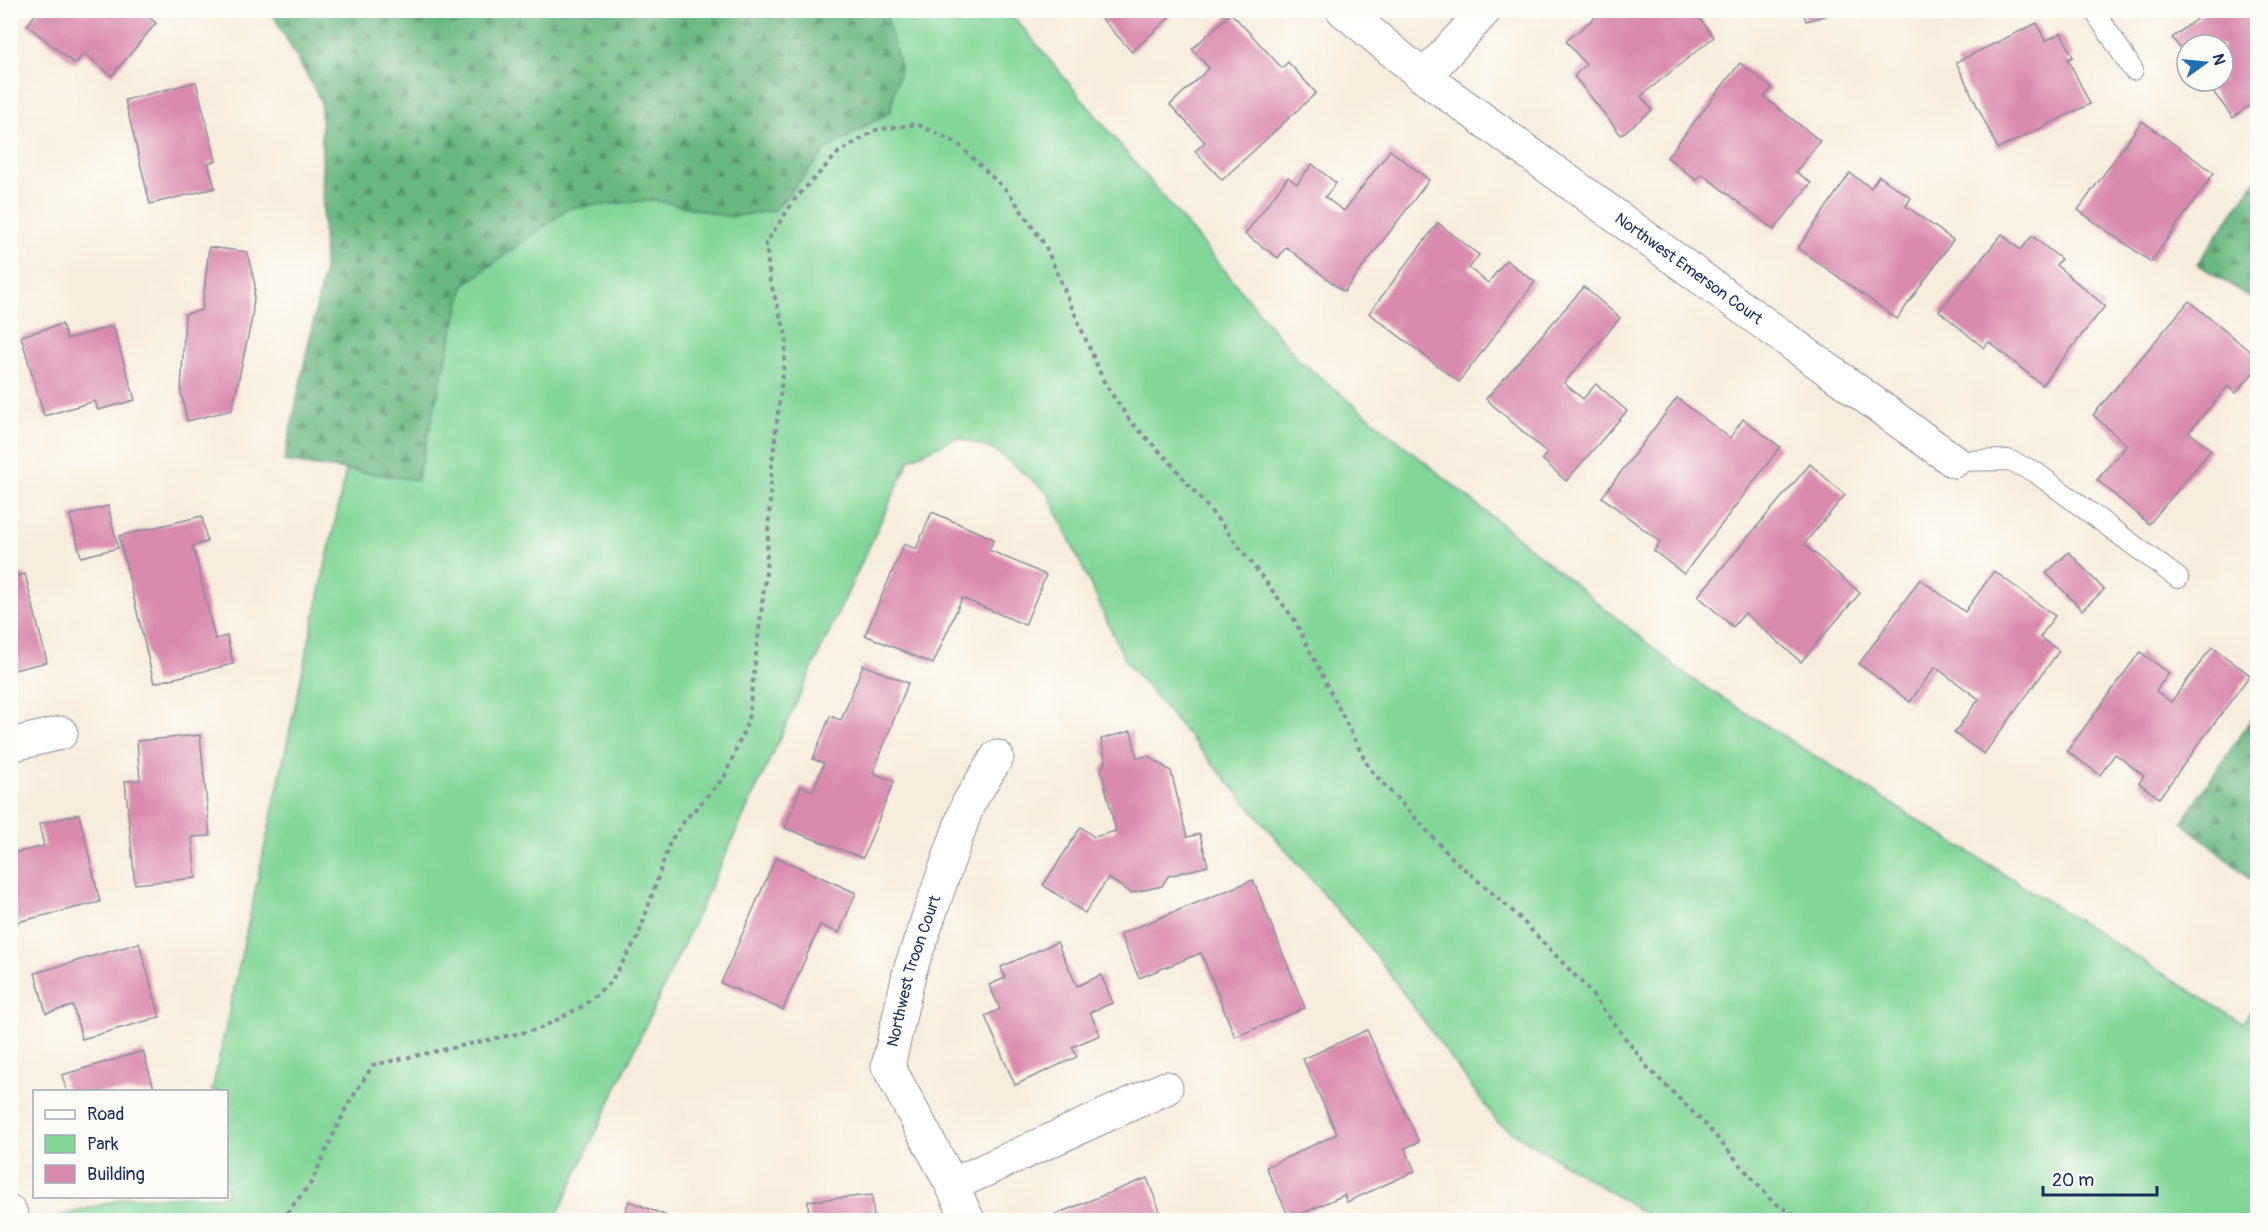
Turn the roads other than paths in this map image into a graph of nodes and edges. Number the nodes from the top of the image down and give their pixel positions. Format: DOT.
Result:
graph roads {
  1 [pos="1344,10"];
  2 [pos="1485,10"];
  3 [pos="2094,10"];
  4 [pos="2133,70"];
  5 [pos="1424,77"];
  6 [pos="1954,461"];
  7 [pos="2178,578"];
  8 [pos="62,733"];
  9 [pos="10,745"];
  10 [pos="997,757"];
  11 [pos="1166,1088"];
  12 [pos="952,1185"];
  13 [pos="10,1212"];
  14 [pos="13,1221"];
  15 [pos="968,1221"];
  1 -- 5 [label="street, Northwest Emerson Court"];
  2 -- 5 [label="street"];
  3 -- 4 [label="lane"];
  5 -- 6 [label="street, Northwest Emerson Court"];
  6 -- 7 [label="lane"];
  8 -- 9 [label="street"];
  10 -- 12 [label="street, Northwest Troon Court"];
  11 -- 12 [label="street"];
  12 -- 15 [label="street, Northwest Troon Court"];
  13 -- 14 [label="street"];
}
